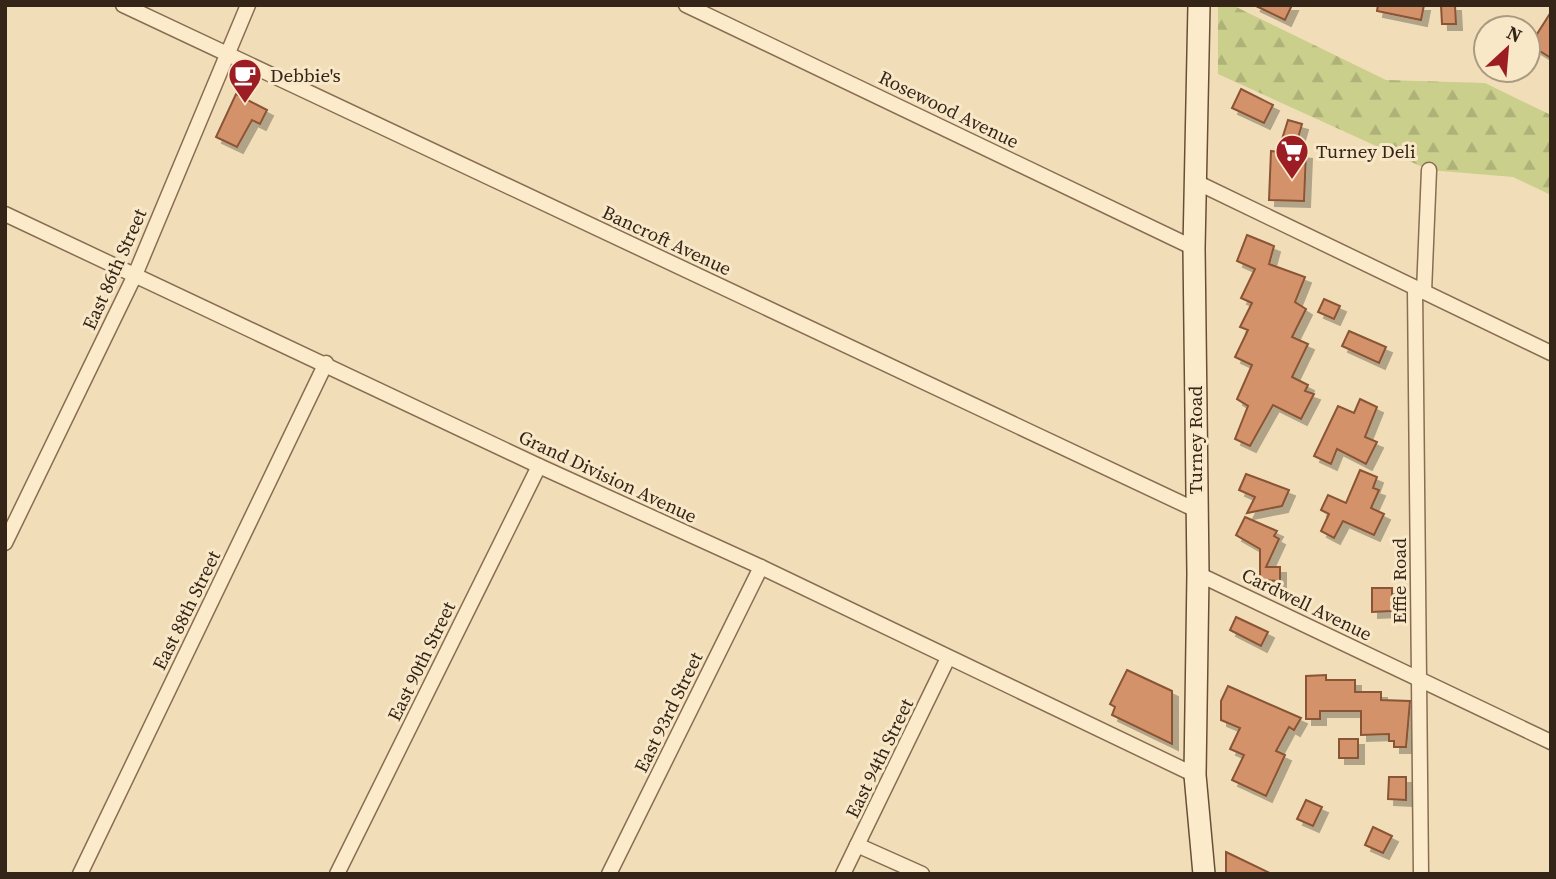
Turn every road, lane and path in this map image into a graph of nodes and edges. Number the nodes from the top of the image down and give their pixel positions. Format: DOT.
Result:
graph roads {
  1 [pos="123,5"];
  2 [pos="248,5"];
  3 [pos="686,5"];
  4 [pos="1199,5"];
  5 [pos="227,54"];
  6 [pos="1429,170"];
  7 [pos="1196,182"];
  8 [pos="5,214"];
  9 [pos="1194,248"];
  10 [pos="135,275"];
  11 [pos="1420,290"];
  12 [pos="1551,353"];
  13 [pos="326,363"];
  14 [pos="539,466"];
  15 [pos="1196,510"];
  16 [pos="5,543"];
  17 [pos="761,567"];
  18 [pos="1198,574"];
  19 [pos="948,658"];
  20 [pos="1419,679"];
  21 [pos="1551,742"];
  22 [pos="1195,775"];
  23 [pos="858,845"];
  24 [pos="80,874"];
  25 [pos="337,874"];
  26 [pos="609,874"];
  27 [pos="843,874"];
  28 [pos="922,874"];
  29 [pos="1204,874"];
  30 [pos="1421,874"];
  1 -- 5 [label="street, Bancroft Avenue"];
  2 -- 5 [label="street, East 86th Street"];
  3 -- 9 [label="street, Rosewood Avenue"];
  4 -- 7 [label="main road, Turney Road"];
  5 -- 10 [label="street, East 86th Street"];
  5 -- 15 [label="street, Bancroft Avenue"];
  6 -- 11 [label="street, Effie Road"];
  7 -- 9 [label="main road, Turney Road"];
  7 -- 11 [label="street"];
  8 -- 10 [label="street, Grand Division Avenue"];
  9 -- 15 [label="main road, Turney Road"];
  10 -- 13 [label="street, Grand Division Avenue"];
  10 -- 16 [label="street, East 86th Street"];
  11 -- 12 [label="street"];
  11 -- 20 [label="street, Effie Road"];
  13 -- 14 [label="street, Grand Division Avenue"];
  13 -- 24 [label="street, East 88th Street"];
  14 -- 17 [label="street, Grand Division Avenue"];
  14 -- 25 [label="street, East 90th Street"];
  15 -- 18 [label="main road, Turney Road"];
  17 -- 19 [label="street, Grand Division Avenue"];
  17 -- 26 [label="street, East 93rd Street"];
  18 -- 20 [label="street, Cardwell Avenue"];
  18 -- 22 [label="main road, Turney Road"];
  19 -- 22 [label="street, Grand Division Avenue"];
  19 -- 23 [label="street, East 94th Street"];
  20 -- 21 [label="street, Cardwell Avenue"];
  20 -- 30 [label="street, Effie Road"];
  22 -- 29 [label="main road, Turney Road"];
  23 -- 27 [label="street, East 94th Street"];
  23 -- 28 [label="street"];
}
